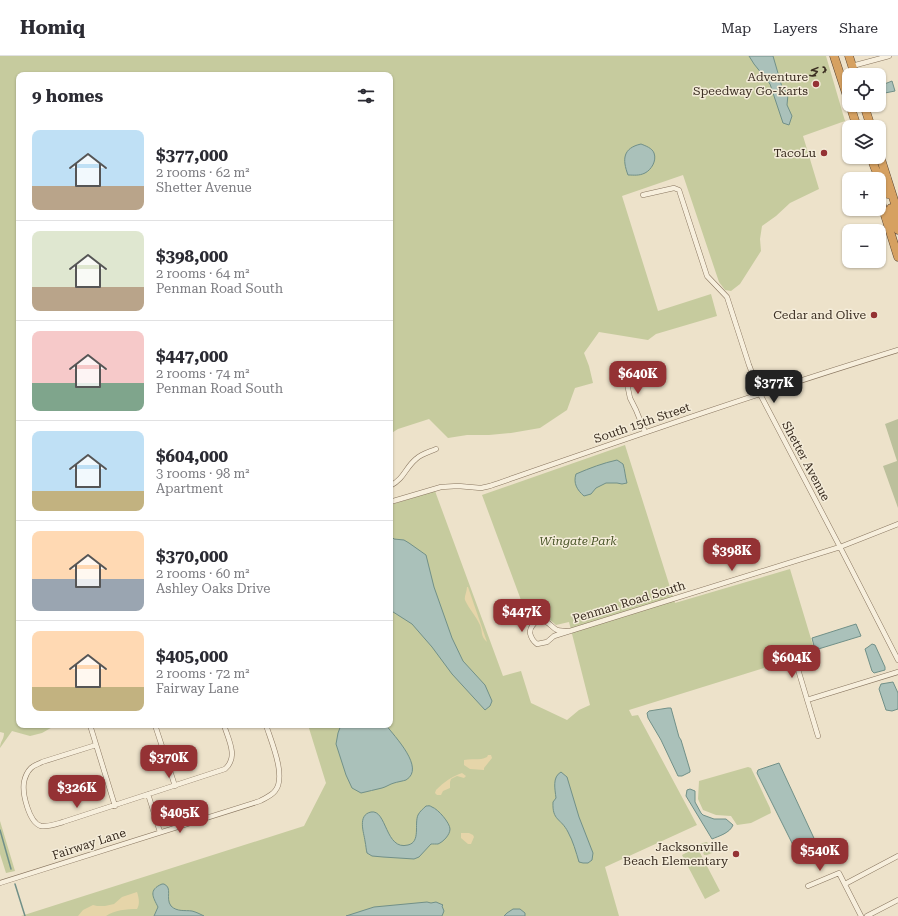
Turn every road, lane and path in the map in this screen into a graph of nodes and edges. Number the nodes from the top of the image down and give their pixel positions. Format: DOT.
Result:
graph roads {
  1 [pos="834,56"];
  2 [pos="849,56"];
  3 [pos="889,56"];
  4 [pos="852,66"];
  5 [pos="842,81"];
  6 [pos="874,164"];
  7 [pos="883,164"];
  8 [pos="887,178"];
  9 [pos="886,190"];
  10 [pos="643,195"];
  11 [pos="898,213"];
  12 [pos="886,216"];
  13 [pos="898,230"];
  14 [pos="896,245"];
  15 [pos="898,258"];
  16 [pos="898,350"];
  17 [pos="622,367"];
  18 [pos="760,394"];
  19 [pos="645,432"];
  20 [pos="436,449"];
  21 [pos="393,484"];
  22 [pos="393,501"];
  23 [pos="898,524"];
  24 [pos="840,547"];
  25 [pos="552,627"];
  26 [pos="570,631"];
  27 [pos="550,640"];
  28 [pos="898,660"];
  29 [pos="797,666"];
  30 [pos="898,672"];
  31 [pos="807,700"];
  32 [pos="91,728"];
  33 [pos="156,728"];
  34 [pos="225,728"];
  35 [pos="267,728"];
  36 [pos="818,736"];
  37 [pos="96,745"];
  38 [pos="175,786"];
  39 [pos="148,794"];
  40 [pos="115,806"];
  41 [pos="160,832"];
  42 [pos="898,856"];
  43 [pos="0,883"];
  44 [pos="845,884"];
  45 [pos="808,886"];
  46 [pos="898,900"];
  47 [pos="861,916"];
  48 [pos="867,916"];
  1 -- 5 [label="highway"];
  2 -- 4 [label="highway"];
  3 -- 4 [label="street"];
  6 -- 8 [label="highway"];
  7 -- 8 [label="highway"];
  8 -- 11 [label="highway"];
  9 -- 13 [label="highway"];
  10 -- 18 [label="street, Shetter Avenue"];
  12 -- 14 [label="highway"];
  14 -- 15 [label="highway"];
  16 -- 18 [label="street, South 15th Street"];
  17 -- 19 [label="street"];
  18 -- 19 [label="street, South 15th Street"];
  18 -- 24 [label="street, Shetter Avenue"];
  19 -- 22 [label="street, South 15th Street"];
  20 -- 21 [label="street"];
  23 -- 24 [label="street, Penman Road South"];
  24 -- 26 [label="street, Penman Road South"];
  24 -- 28 [label="street, Shetter Avenue"];
  25 -- 26 [label="street, Penman Road South"];
  25 -- 27 [label="street"];
  25 -- 27 [label="street, Penman Road South"];
  26 -- 27 [label="street, Penman Road South"];
  29 -- 31 [label="street"];
  30 -- 31 [label="street"];
  31 -- 36 [label="street"];
  32 -- 37 [label="street"];
  33 -- 38 [label="street"];
  34 -- 38 [label="street"];
  35 -- 41 [label="street, Fairway Lane"];
  37 -- 40 [label="street"];
  37 -- 40 [label="street"];
  38 -- 39 [label="street"];
  39 -- 40 [label="street"];
  39 -- 41 [label="street"];
  41 -- 43 [label="street, Fairway Lane"];
  42 -- 44 [label="street"];
  44 -- 45 [label="street"];
  44 -- 47 [label="street"];
  46 -- 48 [label="street"];
}
